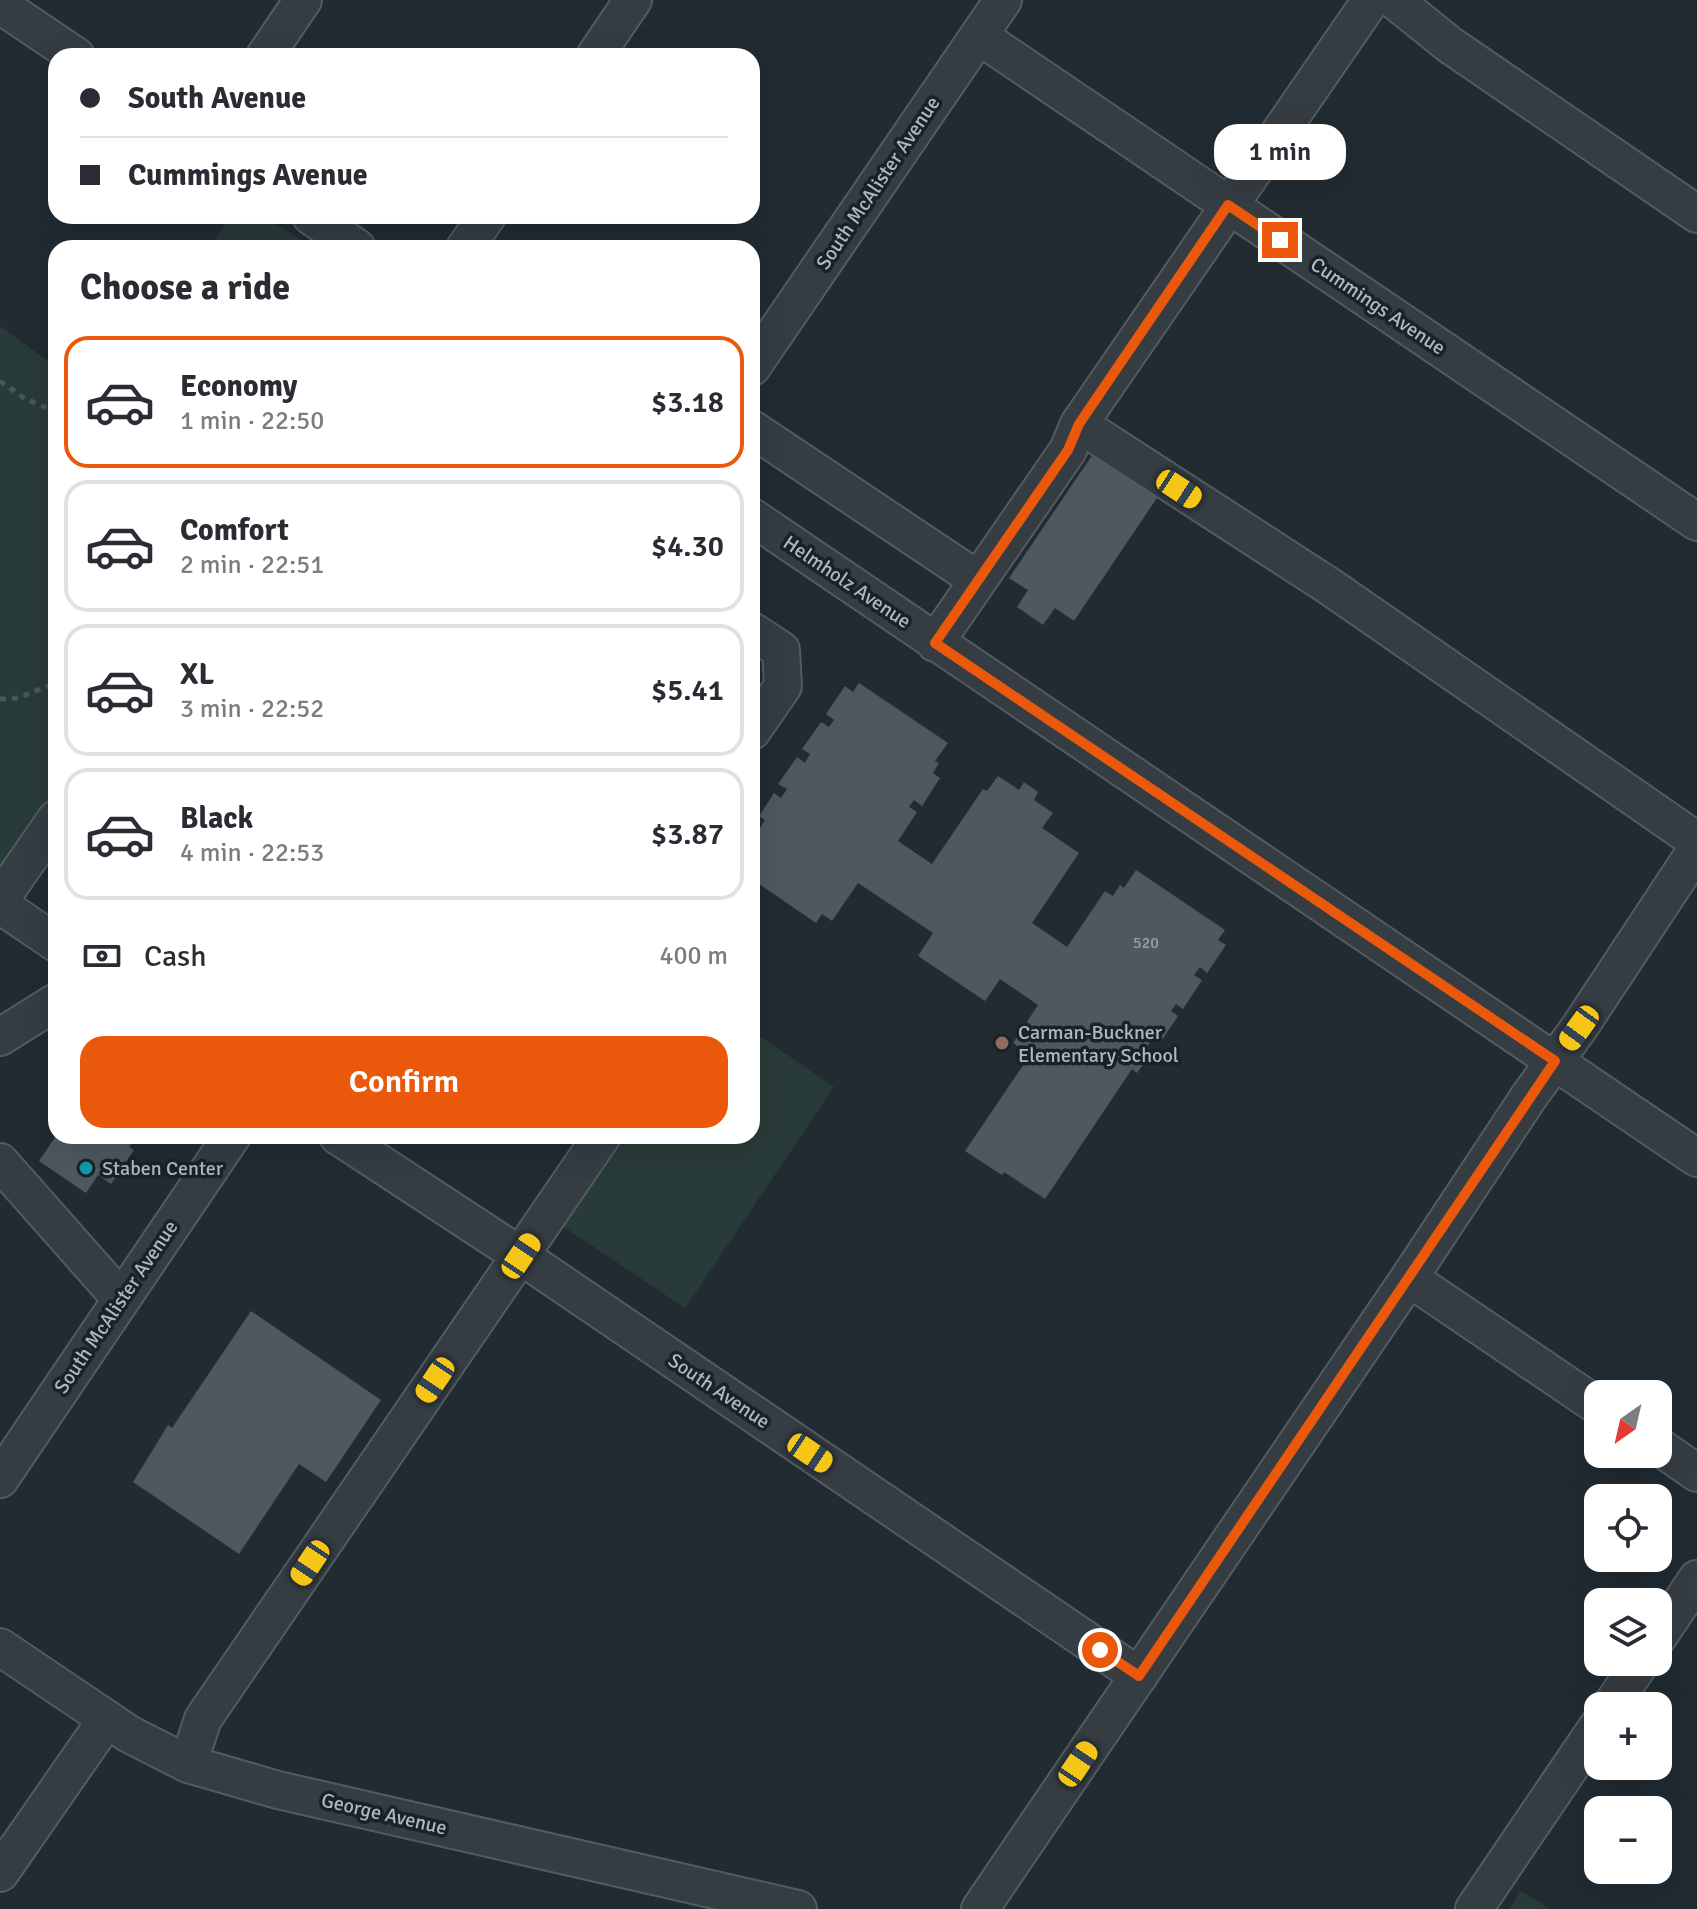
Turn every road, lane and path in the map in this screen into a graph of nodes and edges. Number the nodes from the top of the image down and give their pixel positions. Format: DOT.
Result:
graph roads {
  1 [pos="303,0"];
  2 [pos="633,0"];
  3 [pos="1003,0"];
  4 [pos="1371,0"];
  5 [pos="1394,0"];
  6 [pos="0,5"];
  7 [pos="979,36"];
  8 [pos="64,48"];
  9 [pos="270,48"];
  10 [pos="600,48"];
  11 [pos="1228,205"];
  12 [pos="1697,214"];
  13 [pos="322,224"];
  14 [pos="346,240"];
  15 [pos="760,355"];
  16 [pos="0,381"];
  17 [pos="48,408"];
  18 [pos="1079,424"];
  19 [pos="760,434"];
  20 [pos="1697,522"];
  21 [pos="760,523"];
  22 [pos="978,580"];
  23 [pos="760,636"];
  24 [pos="935,643"];
  25 [pos="48,686"];
  26 [pos="0,699"];
  27 [pos="760,719"];
  28 [pos="48,831"];
  29 [pos="1697,841"];
  30 [pos="1697,849"];
  31 [pos="0,903"];
  32 [pos="48,937"];
  33 [pos="48,1007"];
  34 [pos="0,1037"];
  35 [pos="1555,1061"];
  36 [pos="227,1144"];
  37 [pos="350,1144"];
  38 [pos="597,1144"];
  39 [pos="1697,1158"];
  40 [pos="0,1162"];
  41 [pos="521,1256"];
  42 [pos="1409,1278"];
  43 [pos="121,1299"];
  44 [pos="1584,1397"];
  45 [pos="1672,1456"];
  46 [pos="1697,1473"];
  47 [pos="0,1479"];
  48 [pos="1697,1579"];
  49 [pos="1672,1616"];
  50 [pos="0,1647"];
  51 [pos="1139,1676"];
  52 [pos="107,1719"];
  53 [pos="1584,1747"];
  54 [pos="188,1764"];
  55 [pos="0,1873"];
  56 [pos="798,1909"];
  57 [pos="980,1909"];
  58 [pos="1474,1909"];
  1 -- 9 [label="street"];
  2 -- 10 [label="street"];
  3 -- 7 [label="street, South McAlister Avenue"];
  4 -- 11 [label="street"];
  5 -- 12 [label="street"];
  6 -- 8 [label="street"];
  7 -- 11 [label="street, Cummings Avenue"];
  7 -- 15 [label="street, South McAlister Avenue"];
  11 -- 18 [label="street"];
  11 -- 20 [label="street, Cummings Avenue"];
  13 -- 14 [label="street"];
  16 -- 17 [label="path"];
  18 -- 22 [label="street"];
  18 -- 29 [label="street"];
  19 -- 22 [label="street"];
  21 -- 24 [label="street, Helmholz Avenue"];
  22 -- 24 [label="street"];
  23 -- 27 [label="street"];
  24 -- 35 [label="street, Helmholz Avenue"];
  25 -- 26 [label="path"];
  28 -- 31 [label="street"];
  30 -- 35 [label="street"];
  31 -- 32 [label="street"];
  33 -- 34 [label="street"];
  35 -- 39 [label="street, Helmholz Avenue"];
  35 -- 42 [label="street"];
  36 -- 43 [label="street, South McAlister Avenue"];
  37 -- 41 [label="street, South Avenue"];
  38 -- 41 [label="street"];
  40 -- 43 [label="street"];
  41 -- 51 [label="street, South Avenue"];
  41 -- 54 [label="street"];
  42 -- 44 [label="street"];
  42 -- 51 [label="street"];
  43 -- 47 [label="street, South McAlister Avenue"];
  45 -- 46 [label="street"];
  48 -- 49 [label="street"];
  50 -- 52 [label="street, George Avenue"];
  51 -- 57 [label="street"];
  52 -- 54 [label="street, George Avenue"];
  52 -- 55 [label="street"];
  53 -- 58 [label="street"];
  54 -- 56 [label="street, George Avenue"];
}
